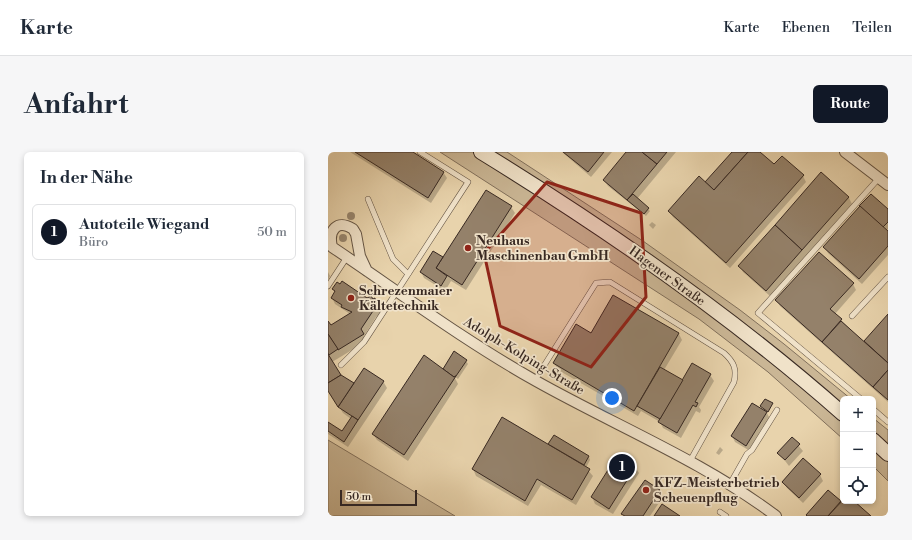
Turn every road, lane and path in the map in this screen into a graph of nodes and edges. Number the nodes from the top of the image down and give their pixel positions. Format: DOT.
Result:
graph roads {
  1 [pos="420,152"];
  2 [pos="481,152"];
  3 [pos="845,152"];
  4 [pos="879,178"];
  5 [pos="888,185"];
  6 [pos="368,199"];
  7 [pos="347,257"];
  8 [pos="367,271"];
  9 [pos="408,274"];
  10 [pos="888,278"];
  11 [pos="328,286"];
  12 [pos="397,292"];
  13 [pos="852,316"];
  14 [pos="341,365"];
  15 [pos="535,380"];
  16 [pos="857,396"];
  17 [pos="777,410"];
  18 [pos="840,412"];
  19 [pos="876,412"];
  20 [pos="888,422"];
  21 [pos="876,443"];
  22 [pos="888,454"];
  23 [pos="690,461"];
  24 [pos="730,484"];
  25 [pos="720,512"];
  26 [pos="770,514"];
  27 [pos="726,516"];
  1 -- 9 [label="lane"];
  2 -- 18 [label="main road, Hagener Straße"];
  3 -- 4 [label="street"];
  4 -- 5 [label="street"];
  4 -- 16 [label="lane"];
  6 -- 9 [label="lane"];
  7 -- 8 [label="street, Adolph-Kolping-Straße"];
  7 -- 8 [label="street, Adolph-Kolping-Straße"];
  7 -- 11 [label="lane"];
  8 -- 12 [label="street, Adolph-Kolping-Straße"];
  9 -- 12 [label="lane"];
  10 -- 13 [label="lane"];
  12 -- 14 [label="lane"];
  12 -- 15 [label="street, Adolph-Kolping-Straße"];
  15 -- 23 [label="street, Adolph-Kolping-Straße"];
  15 -- 23 [label="lane"];
  17 -- 24 [label="lane"];
  19 -- 20 [label="lane"];
  21 -- 22 [label="main road"];
  23 -- 24 [label="street, Adolph-Kolping-Straße"];
  24 -- 26 [label="street, Adolph-Kolping-Straße"];
  25 -- 27 [label="lane"];
}
